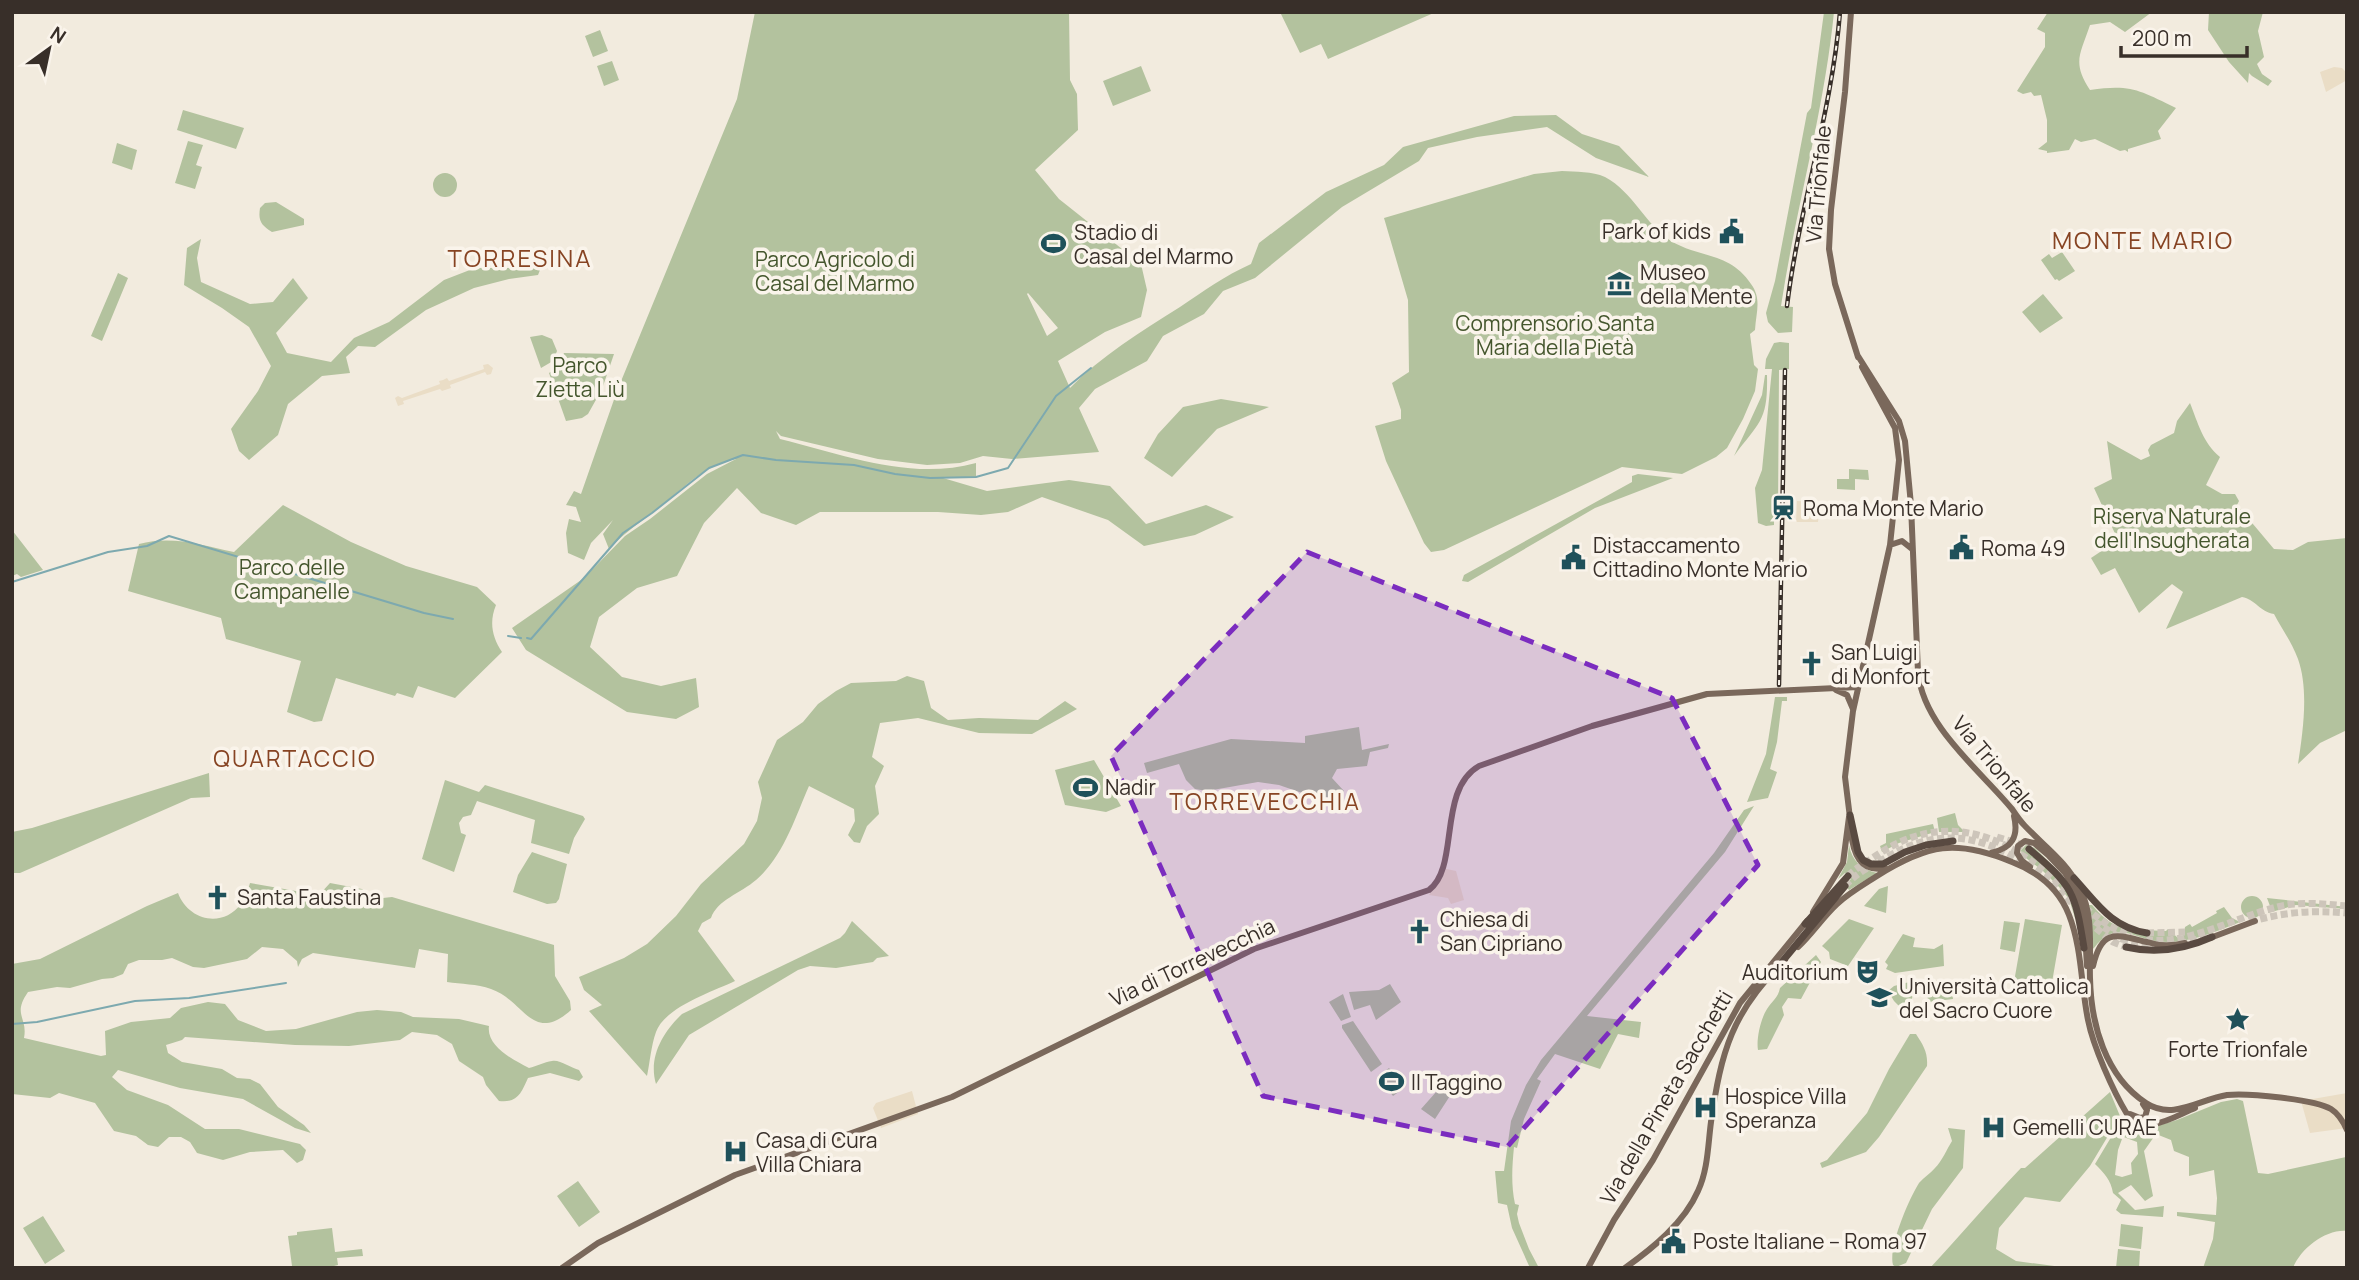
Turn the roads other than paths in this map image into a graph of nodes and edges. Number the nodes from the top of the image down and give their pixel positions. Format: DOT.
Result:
graph roads {
  1 [pos="1850,12"];
  2 [pos="1858,356"];
  3 [pos="1890,545"];
  4 [pos="1912,549"];
  5 [pos="1858,687"];
  6 [pos="1834,689"];
  7 [pos="1853,711"];
  8 [pos="2013,810"];
  9 [pos="1850,815"];
  10 [pos="1953,841"];
  11 [pos="2029,849"];
  12 [pos="1989,853"];
  13 [pos="1893,866"];
  14 [pos="1848,876"];
  15 [pos="2074,878"];
  16 [pos="2046,882"];
  17 [pos="1845,887"];
  18 [pos="2255,921"];
  19 [pos="1805,924"];
  20 [pos="2147,933"];
  21 [pos="2212,937"];
  22 [pos="2126,947"];
  23 [pos="2084,948"];
  24 [pos="1781,963"];
  25 [pos="2090,978"];
  26 [pos="2137,1096"];
  27 [pos="2212,1099"];
  28 [pos="2125,1111"];
  29 [pos="2347,1130"];
  30 [pos="1591,1265"];
  31 [pos="562,1268"];
  32 [pos="1625,1268"];
  1 -- 2 [label="main road, Via Trionfale"];
  2 -- 3 [label="main road, Via Trionfale"];
  2 -- 4 [label="main road, Via Trionfale"];
  3 -- 4 [label="main road"];
  3 -- 5 [label="main road, Via Trionfale"];
  4 -- 8 [label="main road, Via Trionfale"];
  5 -- 6 [label="main road, Via di Torrevecchia"];
  5 -- 7 [label="main road, Via Trionfale"];
  6 -- 7 [label="main road"];
  6 -- 31 [label="main road, Via di Torrevecchia"];
  7 -- 9 [label="main road, Via Trionfale"];
  8 -- 12 [label="main road"];
  8 -- 15 [label="main road, Via Trionfale"];
  9 -- 10 [label="highway"];
  9 -- 13 [label="main road"];
  9 -- 19 [label="main road, Via della Pineta Sacchetti"];
  11 -- 23 [label="highway"];
  12 -- 13 [label="main road"];
  12 -- 16 [label="main road"];
  13 -- 24 [label="main road, Via della Pineta Sacchetti"];
  14 -- 19 [label="highway"];
  15 -- 20 [label="highway"];
  15 -- 25 [label="main road, Via Trionfale"];
  16 -- 23 [label="main road"];
  16 -- 28 [label="main road"];
  17 -- 24 [label="highway"];
  18 -- 21 [label="main road"];
  19 -- 30 [label="main road, Via della Pineta Sacchetti"];
  21 -- 22 [label="highway"];
  21 -- 25 [label="main road"];
  23 -- 25 [label="main road"];
  24 -- 32 [label="main road, Via della Pineta Sacchetti"];
  25 -- 26 [label="main road, Via Trionfale"];
  26 -- 27 [label="main road, Via Trionfale"];
  26 -- 28 [label="main road"];
  27 -- 28 [label="main road, Via Trionfale"];
  27 -- 29 [label="main road, Via Trionfale"];
}
